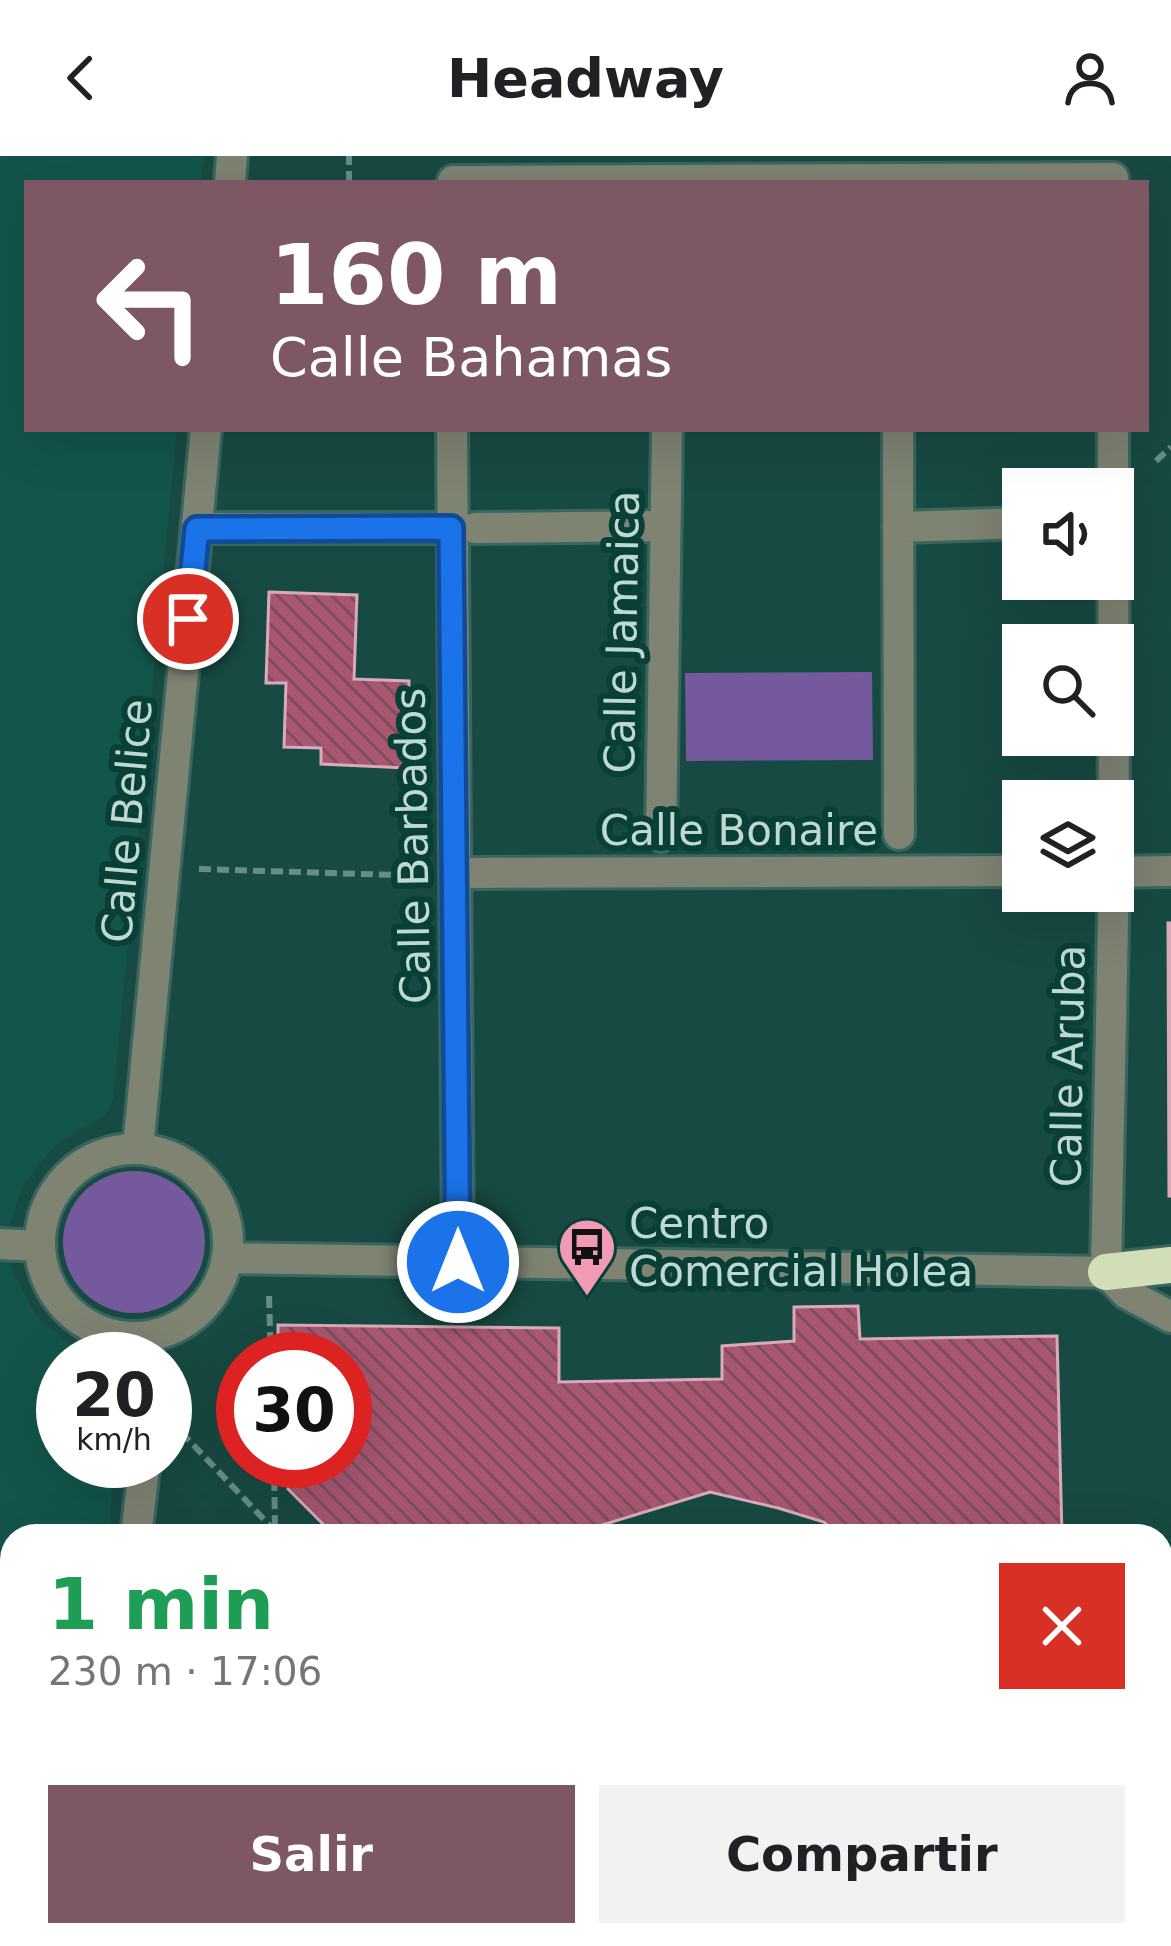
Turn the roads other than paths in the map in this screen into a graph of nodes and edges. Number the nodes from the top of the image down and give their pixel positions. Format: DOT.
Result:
graph roads {
  1 [pos="1112,172"];
  2 [pos="453,173"];
  3 [pos="206,432"];
  4 [pos="452,432"];
  5 [pos="667,432"];
  6 [pos="898,432"];
  7 [pos="1113,432"];
  8 [pos="1002,524"];
  9 [pos="665,526"];
  10 [pos="898,527"];
  11 [pos="463,528"];
  12 [pos="197,529"];
  13 [pos="1113,780"];
  14 [pos="898,834"];
  15 [pos="661,836"];
  16 [pos="1171,871"];
  17 [pos="1002,872"];
  18 [pos="1134,872"];
  19 [pos="443,875"];
  20 [pos="1112,912"];
  21 [pos="138,1149"];
  22 [pos="0,1244"];
  23 [pos="39,1246"];
  24 [pos="228,1258"];
  25 [pos="458,1262"];
  26 [pos="1170,1265"];
  27 [pos="1106,1272"];
  28 [pos="1171,1317"];
  29 [pos="104,1332"];
  30 [pos="173,1332"];
  31 [pos="142,1488"];
  32 [pos="137,1524"];
  1 -- 2 [label="street"];
  3 -- 12 [label="street, Calle Belice"];
  4 -- 11 [label="street, Calle Barbados"];
  5 -- 9 [label="street, Calle Jamaica"];
  6 -- 10 [label="street"];
  7 -- 13 [label="street, Calle Aruba"];
  8 -- 10 [label="street"];
  9 -- 11 [label="street"];
  9 -- 15 [label="street, Calle Jamaica"];
  10 -- 14 [label="street"];
  11 -- 12 [label="street"];
  11 -- 19 [label="street, Calle Barbados"];
  12 -- 21 [label="street, Calle Belice"];
  16 -- 18 [label="street"];
  17 -- 19 [label="street, Calle Bonaire"];
  19 -- 25 [label="street, Calle Barbados"];
  20 -- 27 [label="street, Calle Aruba"];
  21 -- 23 [label="street"];
  21 -- 24 [label="street"];
  22 -- 23 [label="street"];
  23 -- 29 [label="street"];
  24 -- 25 [label="street"];
  24 -- 30 [label="street"];
  25 -- 27 [label="street"];
  26 -- 27 [label="highway"];
  27 -- 28 [label="street"];
  31 -- 32 [label="street"];
}
